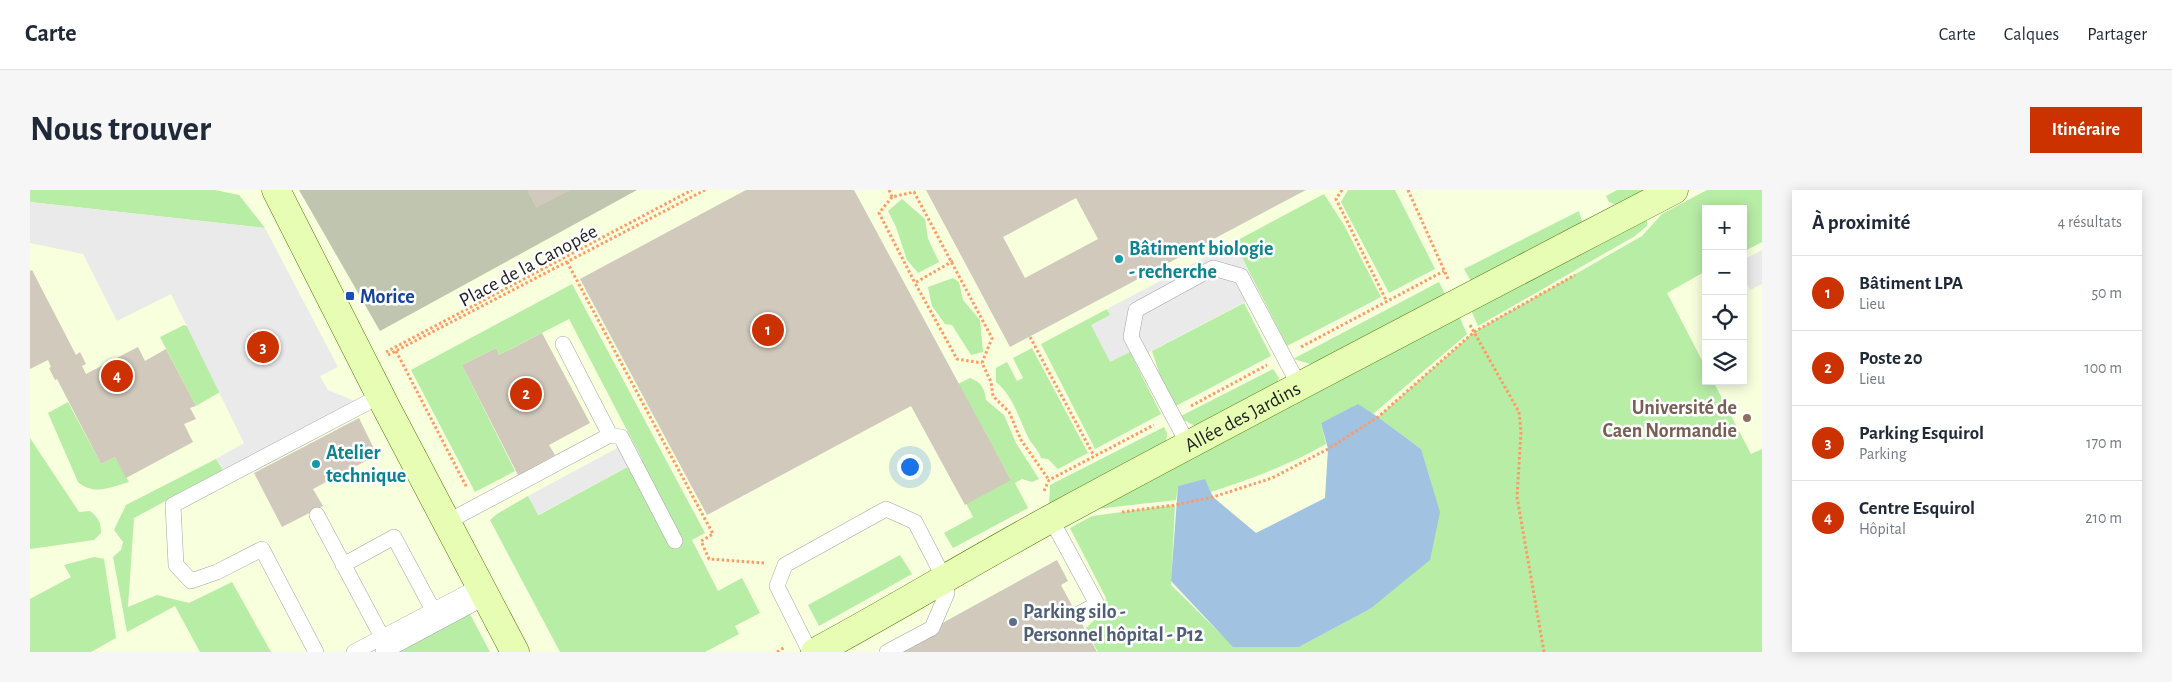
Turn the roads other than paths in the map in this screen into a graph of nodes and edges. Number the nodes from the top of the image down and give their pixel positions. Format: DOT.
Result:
graph roads {
  1 [pos="276,190"];
  2 [pos="1674,190"];
  3 [pos="563,344"];
  4 [pos="1300,386"];
  5 [pos="380,396"];
  6 [pos="610,435"];
  7 [pos="1189,446"];
  8 [pos="1047,506"];
  9 [pos="317,515"];
  10 [pos="447,522"];
  11 [pos="675,540"];
  12 [pos="343,565"];
  13 [pos="945,580"];
  14 [pos="483,591"];
  15 [pos="434,610"];
  16 [pos="1077,615"];
  17 [pos="382,644"];
  18 [pos="316,652"];
  19 [pos="354,652"];
  20 [pos="515,652"];
  21 [pos="810,652"];
  22 [pos="815,652"];
  23 [pos="887,652"];
  1 -- 5 [label="street"];
  2 -- 4 [label="street, Allée des Jardins"];
  3 -- 6 [label="lane"];
  4 -- 7 [label="street, Allée des Jardins"];
  4 -- 7 [label="lane"];
  5 -- 10 [label="street"];
  5 -- 18 [label="lane"];
  6 -- 10 [label="lane"];
  6 -- 11 [label="lane"];
  7 -- 8 [label="street, Allée des Jardins"];
  8 -- 13 [label="street, Allée des Jardins"];
  8 -- 16 [label="lane"];
  9 -- 12 [label="lane"];
  10 -- 14 [label="street"];
  12 -- 15 [label="lane"];
  12 -- 17 [label="lane"];
  13 -- 21 [label="lane"];
  13 -- 22 [label="street, Allée des Jardins"];
  13 -- 23 [label="lane"];
  14 -- 15 [label="lane"];
  14 -- 17 [label="lane"];
  14 -- 20 [label="street"];
  15 -- 17 [label="lane"];
  17 -- 19 [label="lane"];
}
